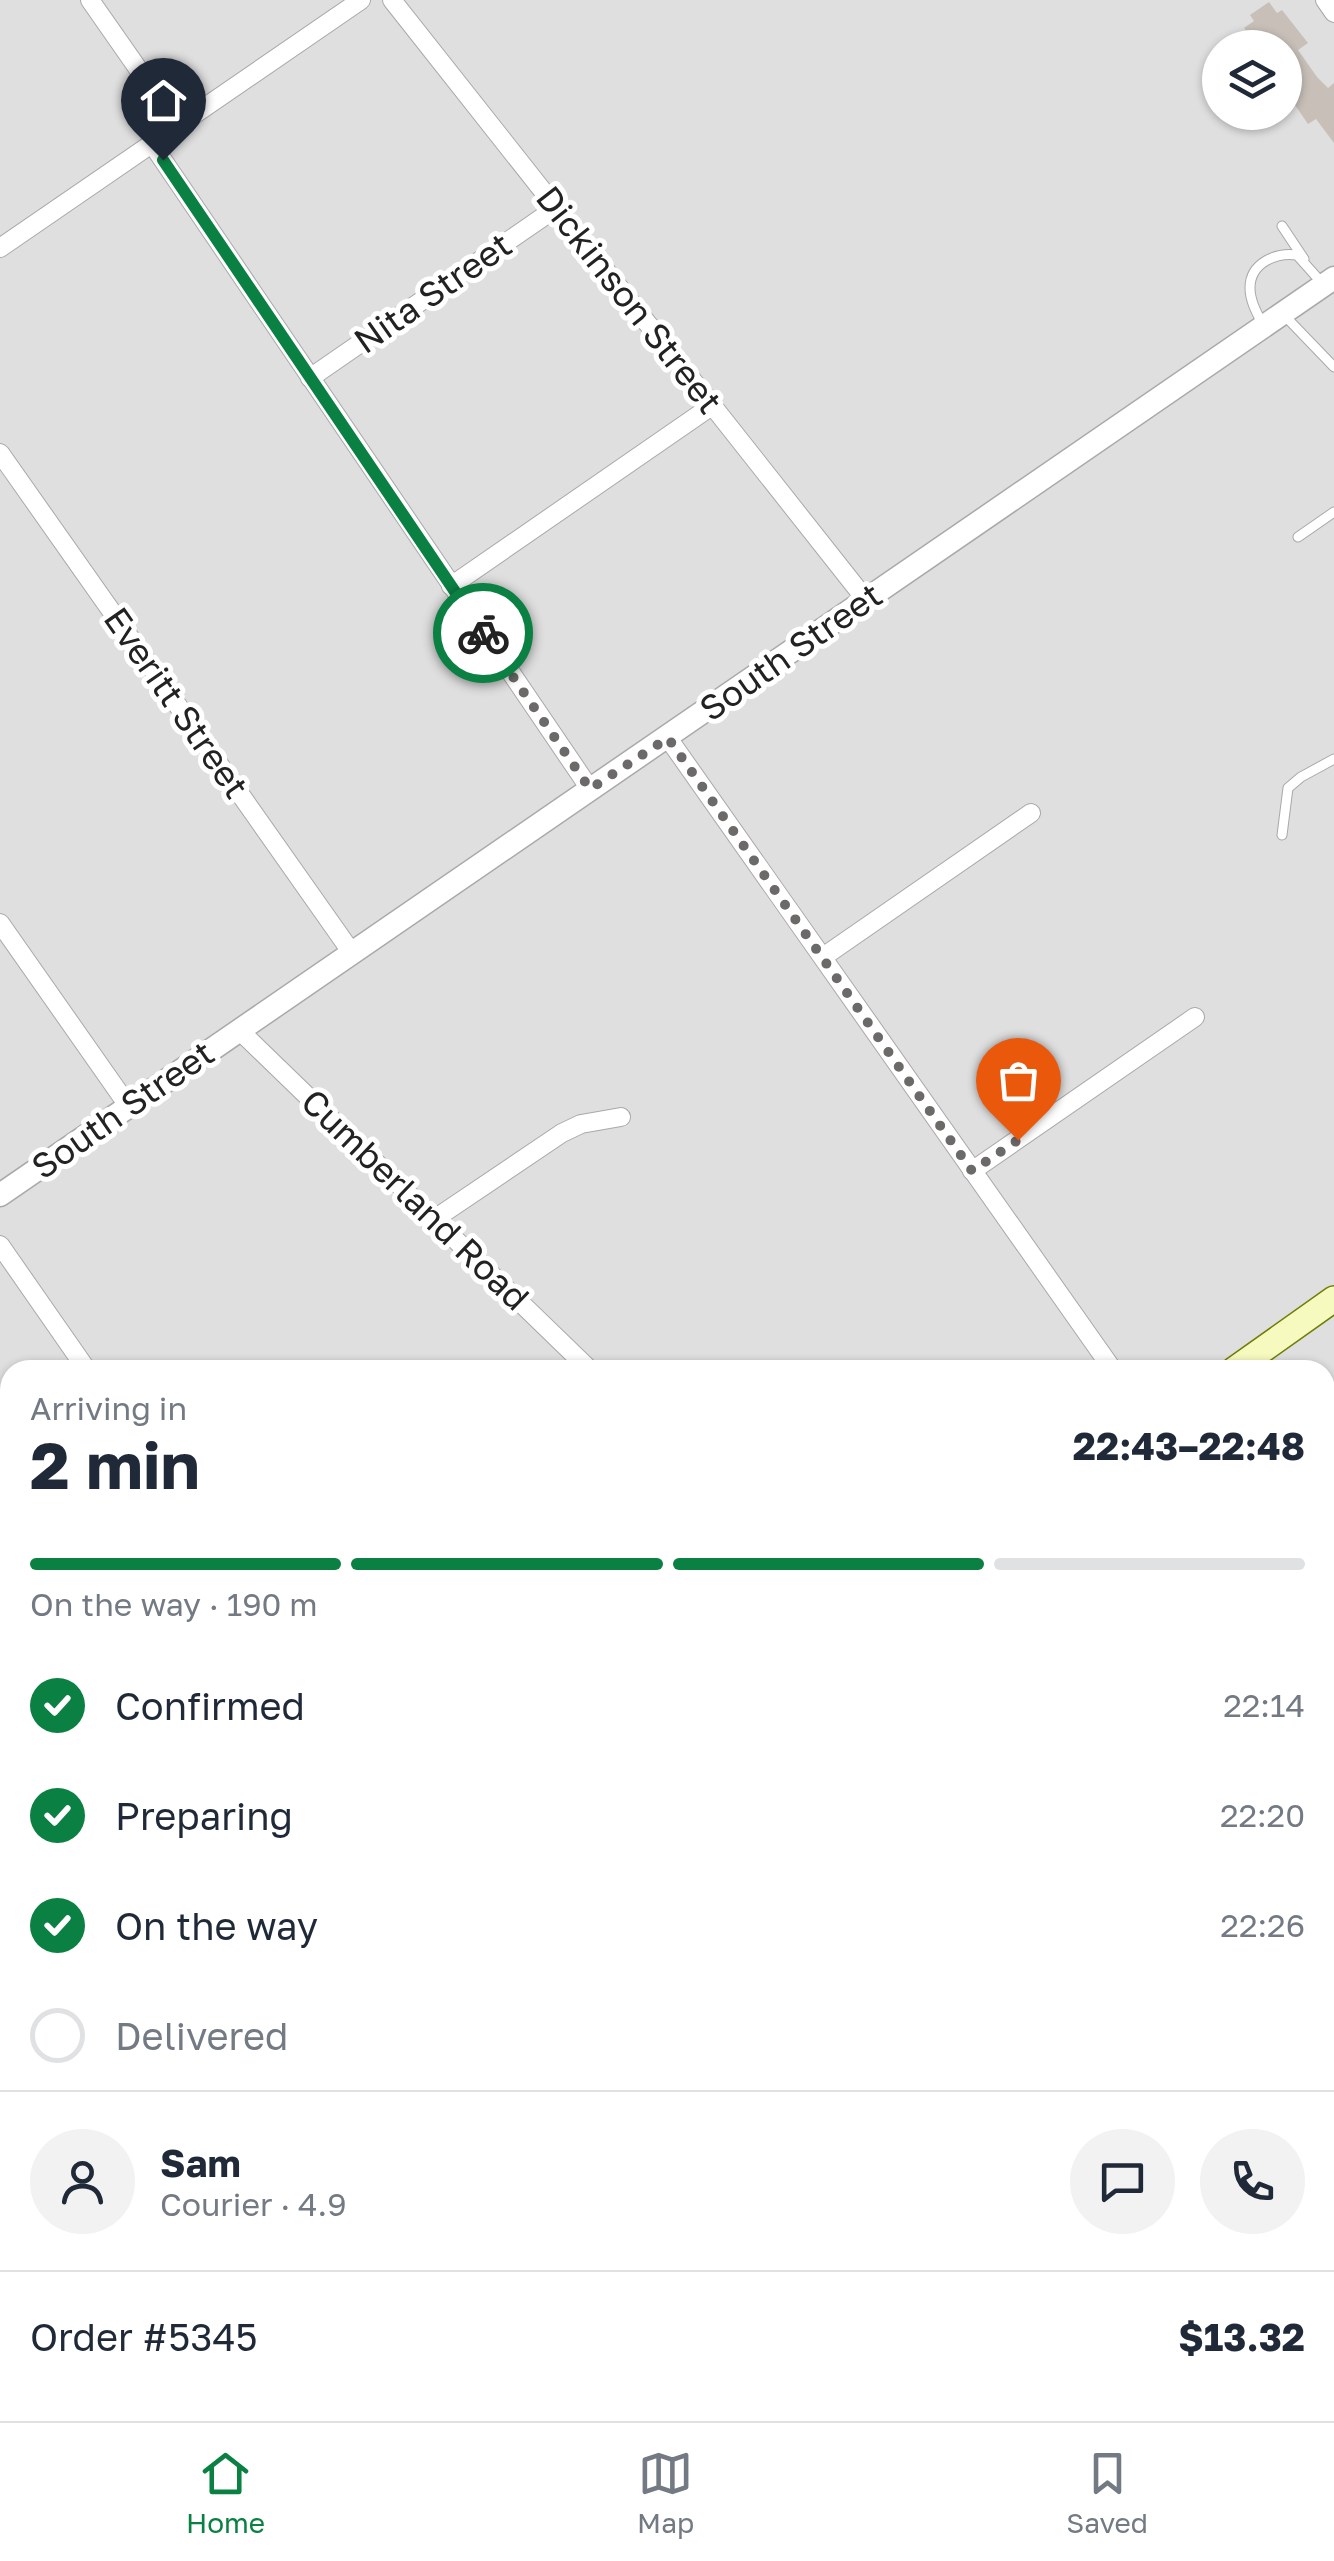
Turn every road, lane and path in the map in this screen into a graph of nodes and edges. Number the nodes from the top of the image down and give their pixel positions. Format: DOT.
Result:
graph roads {
  1 [pos="90,0"];
  2 [pos="360,0"];
  3 [pos="392,0"];
  4 [pos="1325,0"];
  5 [pos="1334,13"];
  6 [pos="178,126"];
  7 [pos="152,144"];
  8 [pos="556,208"];
  9 [pos="1282,226"];
  10 [pos="0,248"];
  11 [pos="1306,262"];
  12 [pos="1329,281"];
  13 [pos="1273,320"];
  14 [pos="1334,367"];
  15 [pos="310,378"];
  16 [pos="712,406"];
  17 [pos="0,453"];
  18 [pos="1334,512"];
  19 [pos="1298,537"];
  20 [pos="451,586"];
  21 [pos="866,600"];
  22 [pos="668,738"];
  23 [pos="1334,759"];
  24 [pos="590,789"];
  25 [pos="1031,813"];
  26 [pos="1282,835"];
  27 [pos="0,923"];
  28 [pos="352,953"];
  29 [pos="823,957"];
  30 [pos="1195,1017"];
  31 [pos="239,1030"];
  32 [pos="128,1106"];
  33 [pos="621,1118"];
  34 [pos="972,1171"];
  35 [pos="0,1195"];
  36 [pos="436,1218"];
  37 [pos="0,1245"];
  38 [pos="1334,1299"];
  39 [pos="80,1360"];
  40 [pos="580,1360"];
  41 [pos="1106,1360"];
  42 [pos="1248,1360"];
  1 -- 6 [label="street"];
  2 -- 6 [label="street"];
  3 -- 8 [label="street, Dickinson Street"];
  4 -- 5 [label="street"];
  6 -- 7 [label="street"];
  7 -- 10 [label="street"];
  7 -- 15 [label="street"];
  8 -- 15 [label="street, Nita Street"];
  8 -- 16 [label="street, Dickinson Street"];
  9 -- 11 [label="lane"];
  11 -- 12 [label="lane"];
  11 -- 13 [label="lane"];
  12 -- 13 [label="street, South Street"];
  13 -- 14 [label="lane"];
  13 -- 21 [label="street, South Street"];
  15 -- 20 [label="street"];
  16 -- 20 [label="street"];
  16 -- 21 [label="street, Dickinson Street"];
  17 -- 28 [label="street, Everitt Street"];
  18 -- 19 [label="lane"];
  20 -- 24 [label="street"];
  21 -- 22 [label="street, South Street"];
  22 -- 24 [label="street, South Street"];
  22 -- 29 [label="street"];
  23 -- 26 [label="lane"];
  24 -- 28 [label="street, South Street"];
  25 -- 29 [label="street"];
  27 -- 32 [label="street"];
  28 -- 31 [label="street, South Street"];
  29 -- 34 [label="street"];
  30 -- 34 [label="street"];
  31 -- 32 [label="street, South Street"];
  31 -- 36 [label="street, Cumberland Road"];
  32 -- 35 [label="street, South Street"];
  33 -- 36 [label="street"];
  34 -- 41 [label="street"];
  36 -- 40 [label="street, Cumberland Road"];
  37 -- 39 [label="street"];
  38 -- 42 [label="main road"];
}
